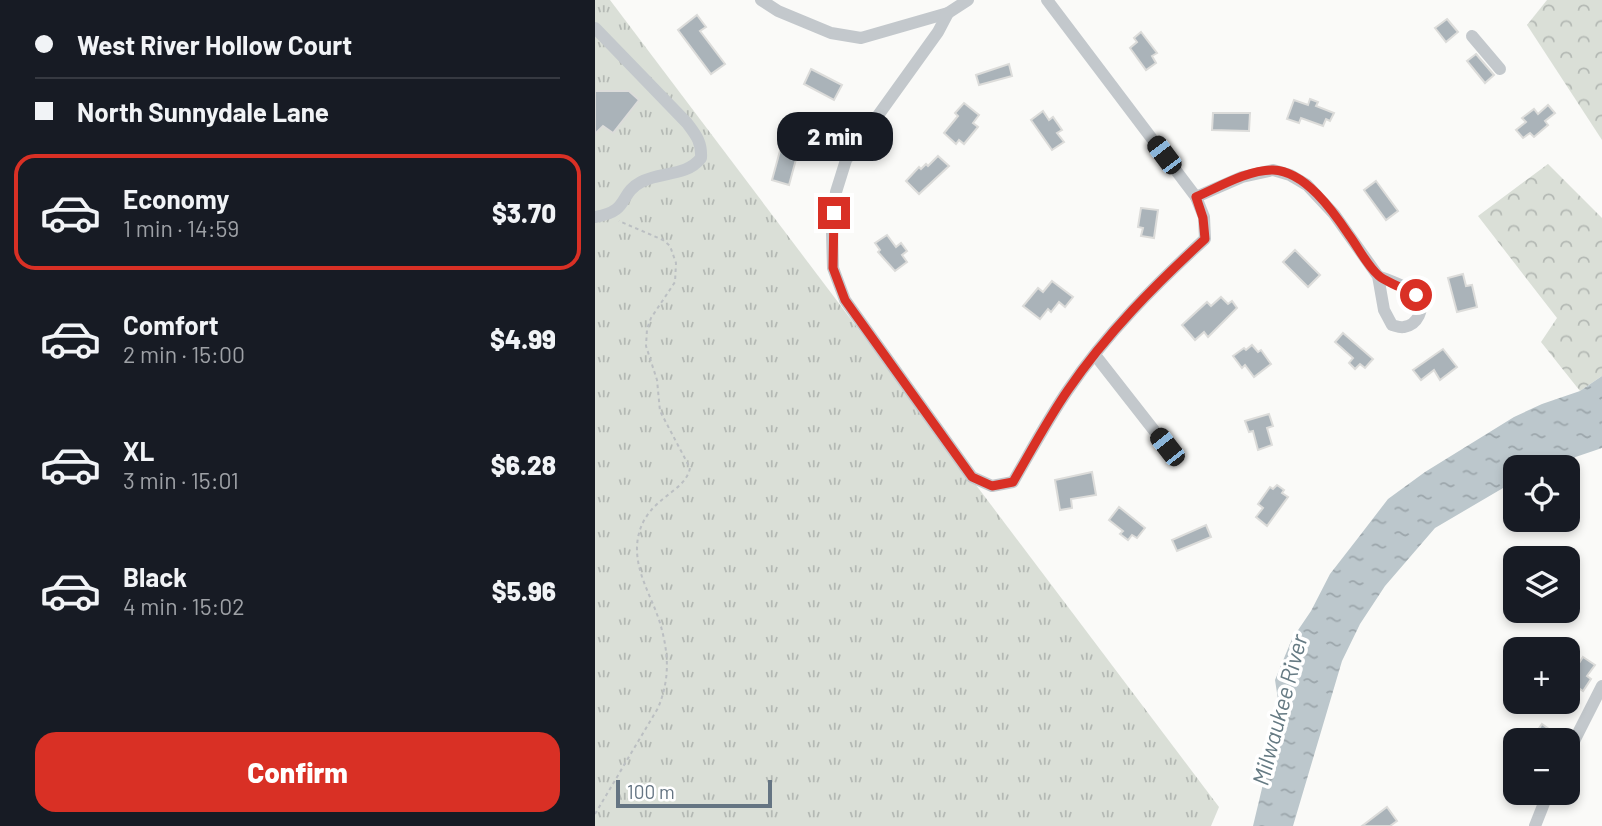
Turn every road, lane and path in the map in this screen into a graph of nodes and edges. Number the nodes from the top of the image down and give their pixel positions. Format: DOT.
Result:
graph roads {
  1 [pos="761,0"];
  2 [pos="968,0"];
  3 [pos="1047,0"];
  4 [pos="948,13"];
  5 [pos="595,28"];
  6 [pos="1472,36"];
  7 [pos="1500,69"];
  8 [pos="1196,197"];
  9 [pos="610,214"];
  10 [pos="595,217"];
  11 [pos="1378,276"];
  12 [pos="1095,355"];
  13 [pos="1167,447"];
  14 [pos="1602,686"];
  15 [pos="1580,729"];
  16 [pos="1543,805"];
  17 [pos="595,814"];
  18 [pos="1535,826"];
  1 -- 4 [label="street"];
  2 -- 4 [label="street"];
  3 -- 8 [label="street"];
  4 -- 12 [label="street"];
  5 -- 9 [label="street"];
  6 -- 7 [label="street"];
  8 -- 11 [label="street"];
  8 -- 12 [label="street"];
  9 -- 10 [label="street"];
  9 -- 17 [label="path"];
  12 -- 13 [label="street"];
  14 -- 15 [label="street"];
  16 -- 18 [label="street"];
}
